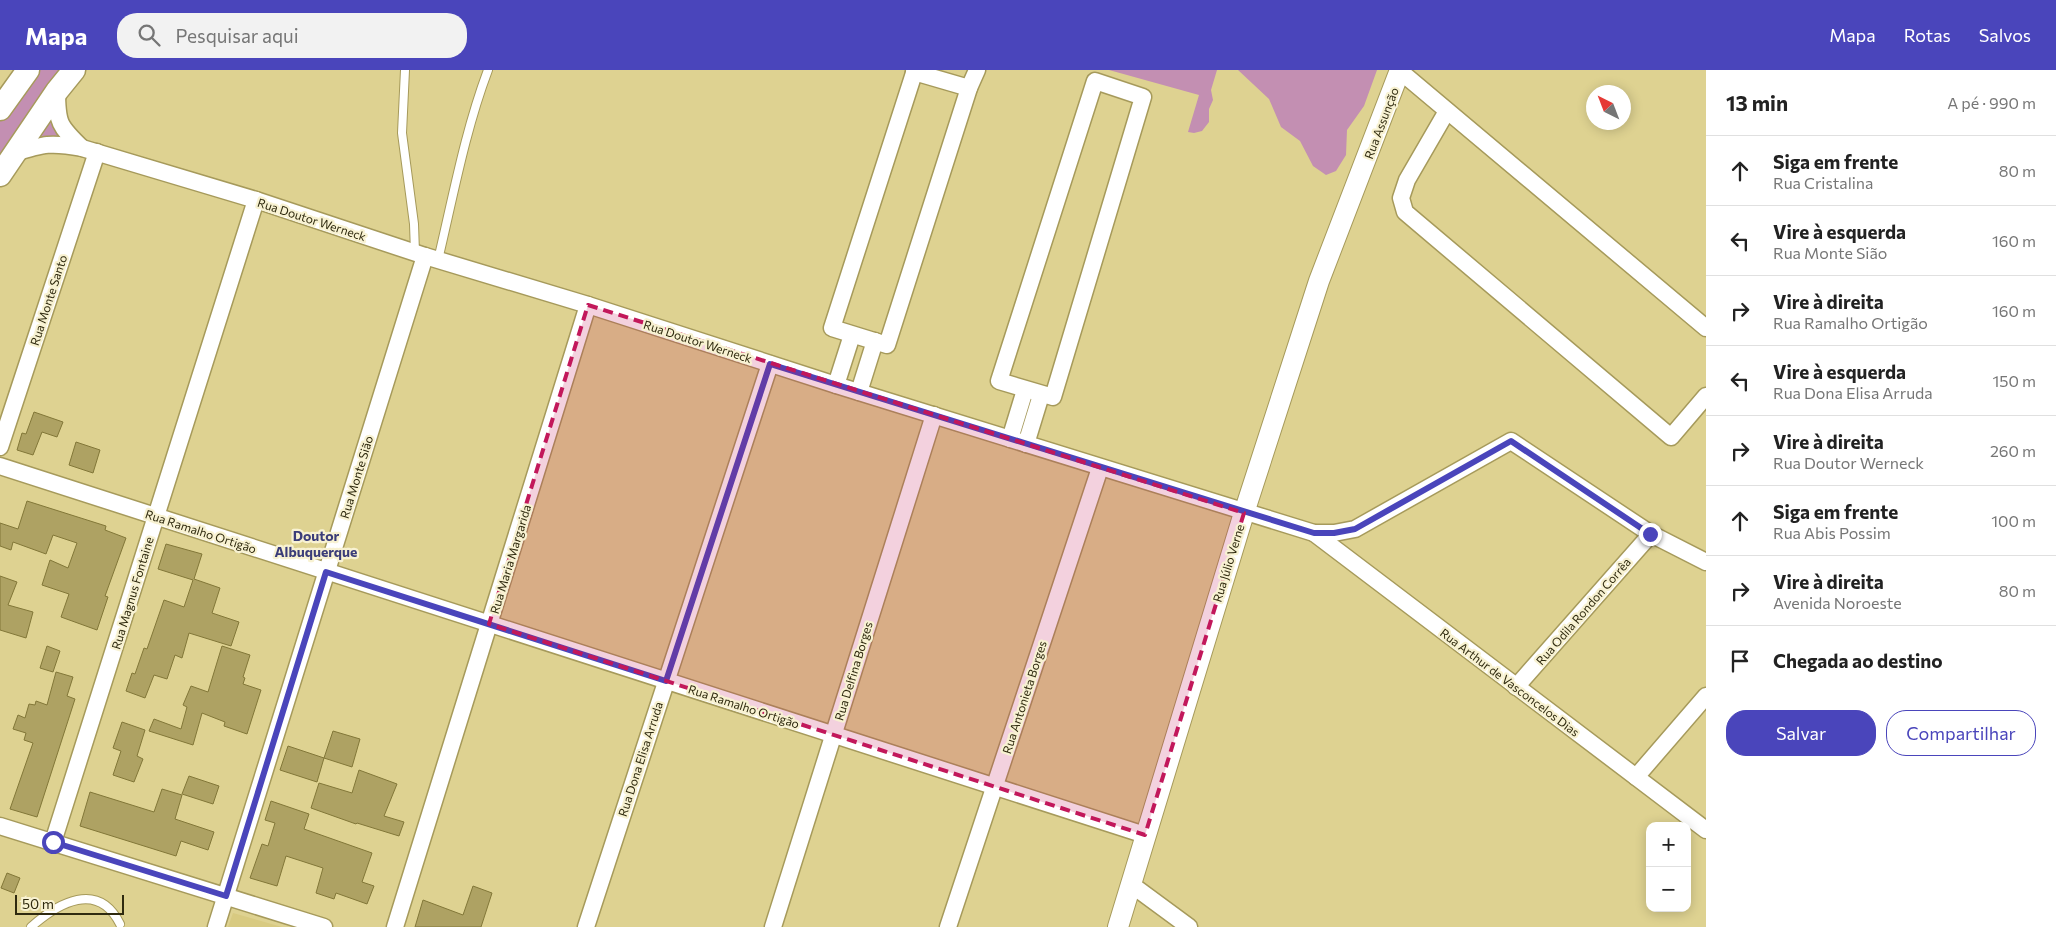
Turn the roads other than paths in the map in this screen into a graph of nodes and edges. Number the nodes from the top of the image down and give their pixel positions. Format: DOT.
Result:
graph roads {
  1 [pos="28,70"];
  2 [pos="74,70"];
  3 [pos="405,70"];
  4 [pos="488,70"];
  5 [pos="977,70"];
  6 [pos="1400,70"];
  7 [pos="914,71"];
  8 [pos="970,88"];
  9 [pos="57,92"];
  10 [pos="0,109"];
  11 [pos="1447,111"];
  12 [pos="90,150"];
  13 [pos="14,153"];
  14 [pos="1361,175"];
  15 [pos="0,176"];
  16 [pos="256,200"];
  17 [pos="426,257"];
  18 [pos="588,305"];
  19 [pos="1706,328"];
  20 [pos="852,335"];
  21 [pos="875,341"];
  22 [pos="770,364"];
  23 [pos="836,385"];
  24 [pos="1025,390"];
  25 [pos="859,392"];
  26 [pos="1041,395"];
  27 [pos="1706,396"];
  28 [pos="934,415"];
  29 [pos="1010,439"];
  30 [pos="1026,444"];
  31 [pos="0,447"];
  32 [pos="0,466"];
  33 [pos="1100,468"];
  34 [pos="1244,512"];
  35 [pos="156,516"];
  36 [pos="1314,533"];
  37 [pos="1650,534"];
  38 [pos="1706,562"];
  39 [pos="326,572"];
  40 [pos="490,624"];
  41 [pos="666,681"];
  42 [pos="1516,687"];
  43 [pos="1706,696"];
  44 [pos="833,735"];
  45 [pos="1636,777"];
  46 [pos="994,786"];
  47 [pos="0,826"];
  48 [pos="1706,830"];
  49 [pos="1145,835"];
  50 [pos="53,842"];
  51 [pos="1132,884"];
  52 [pos="226,896"];
  53 [pos="120,924"];
  54 [pos="31,927"];
  55 [pos="216,927"];
  56 [pos="324,927"];
  57 [pos="395,927"];
  58 [pos="586,927"];
  59 [pos="773,927"];
  60 [pos="948,927"];
  61 [pos="1118,927"];
  62 [pos="1189,927"];
  1 -- 10 [label="main road"];
  2 -- 9 [label="main road"];
  3 -- 17 [label="lane"];
  4 -- 17 [label="lane"];
  5 -- 8 [label="street"];
  6 -- 11 [label="street"];
  6 -- 14 [label="street, Rua Assunção"];
  7 -- 8 [label="street"];
  7 -- 20 [label="street"];
  8 -- 21 [label="street"];
  9 -- 12 [label="street, Rua Doutor Werneck"];
  9 -- 13 [label="main road"];
  11 -- 19 [label="street"];
  11 -- 27 [label="street"];
  12 -- 13 [label="street, Rua Doutor Werneck"];
  12 -- 16 [label="street, Rua Doutor Werneck"];
  12 -- 31 [label="street, Rua Monte Santo"];
  13 -- 15 [label="main road"];
  14 -- 34 [label="street, Rua Júlio Verne"];
  16 -- 17 [label="street, Rua Doutor Werneck"];
  16 -- 35 [label="street, Rua Magnus Fontaine"];
  17 -- 18 [label="street, Rua Doutor Werneck"];
  17 -- 39 [label="street, Rua Monte Sião"];
  18 -- 22 [label="street, Rua Doutor Werneck"];
  18 -- 40 [label="street, Rua Maria Margarida"];
  20 -- 21 [label="street"];
  20 -- 23 [label="street"];
  21 -- 25 [label="street"];
  22 -- 23 [label="street, Rua Doutor Werneck"];
  22 -- 41 [label="street, Rua Dona Elisa Arruda"];
  23 -- 25 [label="street, Rua Doutor Werneck"];
  24 -- 26 [label="street"];
  24 -- 26 [label="street"];
  24 -- 29 [label="street"];
  25 -- 28 [label="street, Rua Doutor Werneck"];
  26 -- 30 [label="street"];
  28 -- 29 [label="street, Rua Doutor Werneck"];
  28 -- 44 [label="street, Rua Delfina Borges"];
  29 -- 30 [label="street, Rua Doutor Werneck"];
  30 -- 33 [label="street, Rua Doutor Werneck"];
  32 -- 35 [label="street, Rua Ramalho Ortigão"];
  33 -- 34 [label="street, Rua Doutor Werneck"];
  33 -- 46 [label="street, Rua Antonieta Borges"];
  34 -- 36 [label="street, Rua Doutor Werneck"];
  34 -- 49 [label="street, Rua Júlio Verne"];
  35 -- 39 [label="street, Rua Ramalho Ortigão"];
  35 -- 50 [label="street, Rua Magnus Fontaine"];
  36 -- 37 [label="street"];
  36 -- 42 [label="street, Rua Arthur de Vasconcelos Dias"];
  37 -- 38 [label="street"];
  37 -- 42 [label="street, Rua Odila Rondon Corrêa"];
  39 -- 40 [label="street, Rua Ramalho Ortigão"];
  39 -- 52 [label="street, Rua Monte Sião"];
  40 -- 41 [label="street, Rua Ramalho Ortigão"];
  40 -- 57 [label="street, Rua Maria Margarida"];
  41 -- 44 [label="street, Rua Ramalho Ortigão"];
  41 -- 58 [label="street, Rua Dona Elisa Arruda"];
  42 -- 45 [label="street, Rua Arthur de Vasconcelos Dias"];
  43 -- 45 [label="street"];
  44 -- 46 [label="street, Rua Ramalho Ortigão"];
  44 -- 59 [label="street, Rua Delfina Borges"];
  45 -- 48 [label="street, Rua Arthur de Vasconcelos Dias"];
  46 -- 49 [label="street, Rua Ramalho Ortigão"];
  46 -- 60 [label="street, Rua Antonieta Borges"];
  47 -- 50 [label="street"];
  49 -- 51 [label="street, Rua Júlio Verne"];
  50 -- 52 [label="street"];
  51 -- 61 [label="street, Rua Júlio Verne"];
  51 -- 62 [label="street"];
  52 -- 55 [label="street, Rua Monte Sião"];
  52 -- 56 [label="street"];
  53 -- 54 [label="lane"];
}
